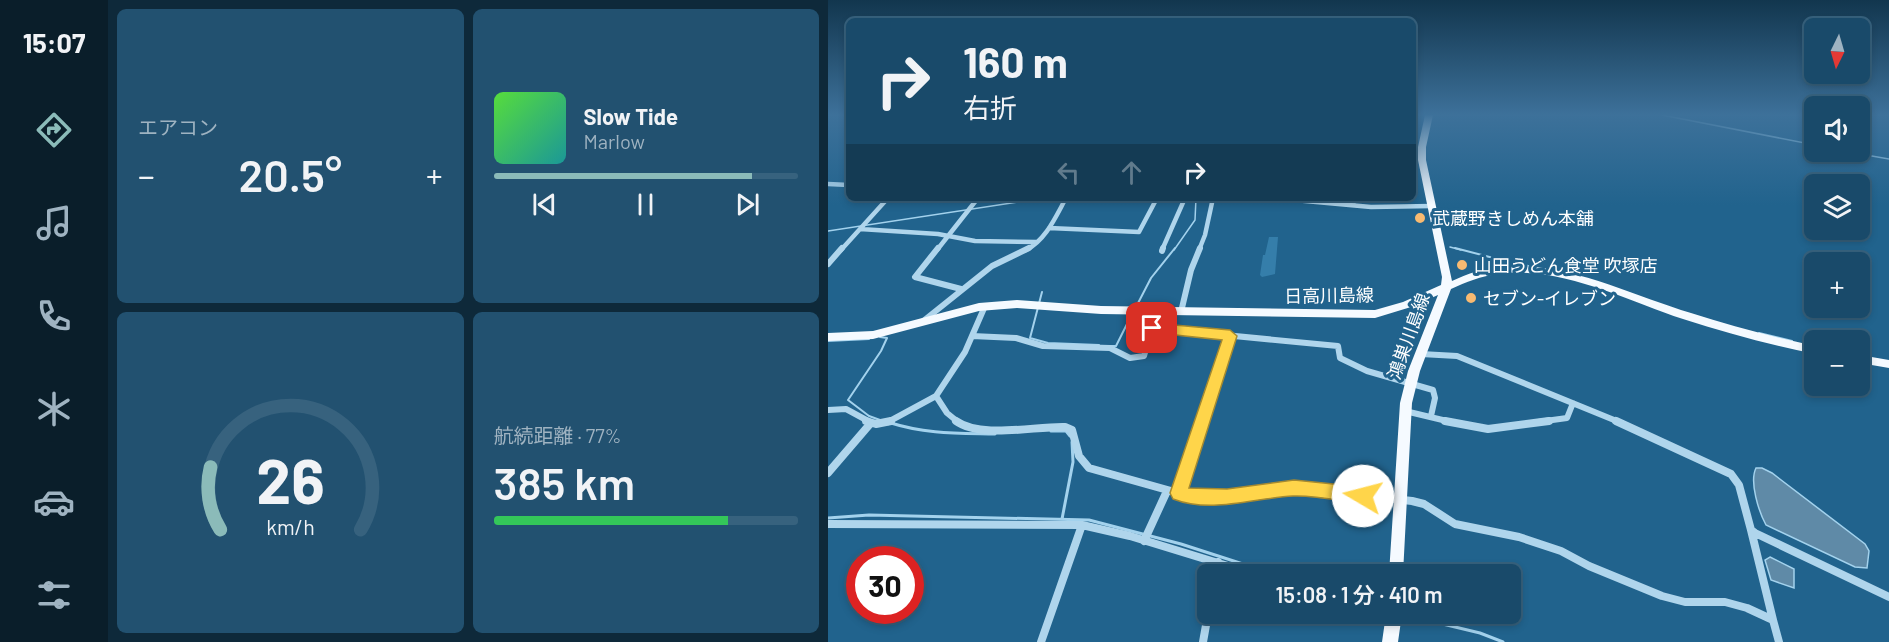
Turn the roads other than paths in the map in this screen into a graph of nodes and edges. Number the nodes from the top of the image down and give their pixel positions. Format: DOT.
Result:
graph roads {
  1 [pos="1423,145"];
  2 [pos="828,184"];
  3 [pos="846,185"];
  4 [pos="885,201"];
  5 [pos="976,201"];
  6 [pos="1064,201"];
  7 [pos="1155,201"];
  8 [pos="1184,201"];
  9 [pos="1212,201"];
  10 [pos="1305,201"];
  11 [pos="1432,206"];
  12 [pos="1049,228"];
  13 [pos="860,229"];
  14 [pos="949,236"];
  15 [pos="1037,242"];
  16 [pos="1162,251"];
  17 [pos="828,264"];
  18 [pos="1446,288"];
  19 [pos="961,289"];
  20 [pos="985,306"];
  21 [pos="1157,312"];
  22 [pos="1181,312"];
  23 [pos="922,323"];
  24 [pos="1152,328"];
  25 [pos="972,336"];
  26 [pos="1230,336"];
  27 [pos="828,337"];
  28 [pos="1804,347"];
  29 [pos="1421,354"];
  30 [pos="1870,361"];
  31 [pos="1889,364"];
  32 [pos="1410,383"];
  33 [pos="936,396"];
  34 [pos="1572,403"];
  35 [pos="828,410"];
  36 [pos="1405,411"];
  37 [pos="1431,416"];
  38 [pos="870,424"];
  39 [pos="828,473"];
  40 [pos="1167,491"];
  41 [pos="1179,493"];
  42 [pos="1399,501"];
  43 [pos="828,524"];
  44 [pos="1082,525"];
  45 [pos="1751,530"];
  46 [pos="1144,541"];
  47 [pos="1218,562"];
  48 [pos="1224,564"];
  49 [pos="1396,564"];
  50 [pos="1889,597"];
  51 [pos="1773,620"];
  52 [pos="1206,624"];
  53 [pos="1393,624"];
  54 [pos="1041,642"];
  55 [pos="1203,642"];
  56 [pos="1390,642"];
  57 [pos="1779,642"];
  1 -- 11 [label="main road, 鴻巣川島線"];
  2 -- 3 [label="street"];
  4 -- 13 [label="street"];
  5 -- 14 [label="street"];
  6 -- 12 [label="street"];
  7 -- 12 [label="street"];
  8 -- 16 [label="street"];
  9 -- 22 [label="street"];
  10 -- 11 [label="street"];
  11 -- 18 [label="main road, 鴻巣川島線"];
  12 -- 15 [label="street"];
  13 -- 14 [label="street"];
  13 -- 17 [label="street"];
  14 -- 15 [label="street"];
  14 -- 19 [label="street"];
  15 -- 19 [label="street"];
  18 -- 22 [label="main road, 日高川島線"];
  18 -- 28 [label="main road, 日高川島線"];
  18 -- 29 [label="main road, 鴻巣川島線"];
  19 -- 23 [label="street"];
  20 -- 21 [label="main road, 日高川島線"];
  20 -- 23 [label="main road, 日高川島線"];
  20 -- 25 [label="street"];
  21 -- 22 [label="main road, 日高川島線"];
  21 -- 24 [label="street"];
  23 -- 27 [label="main road, 日高川島線"];
  24 -- 25 [label="street"];
  24 -- 26 [label="street"];
  25 -- 33 [label="street"];
  26 -- 32 [label="street"];
  26 -- 41 [label="street"];
  29 -- 32 [label="main road, 鴻巣川島線"];
  29 -- 34 [label="street"];
  30 -- 31 [label="main road"];
  32 -- 36 [label="main road, 鴻巣川島線"];
  32 -- 37 [label="street"];
  33 -- 38 [label="street"];
  33 -- 40 [label="street"];
  34 -- 37 [label="street"];
  34 -- 45 [label="street"];
  35 -- 38 [label="street"];
  36 -- 37 [label="street"];
  36 -- 42 [label="main road, 鴻巣川島線"];
  38 -- 39 [label="street"];
  40 -- 41 [label="street"];
  40 -- 46 [label="street"];
  41 -- 42 [label="street"];
  42 -- 49 [label="main road, 鴻巣川島線"];
  42 -- 51 [label="street"];
  43 -- 44 [label="street"];
  44 -- 46 [label="street"];
  44 -- 54 [label="street"];
  45 -- 50 [label="street"];
  45 -- 51 [label="street"];
  46 -- 47 [label="street"];
  47 -- 48 [label="street"];
  51 -- 57 [label="street"];
  52 -- 55 [label="street"];
  53 -- 56 [label="main road"];
}
